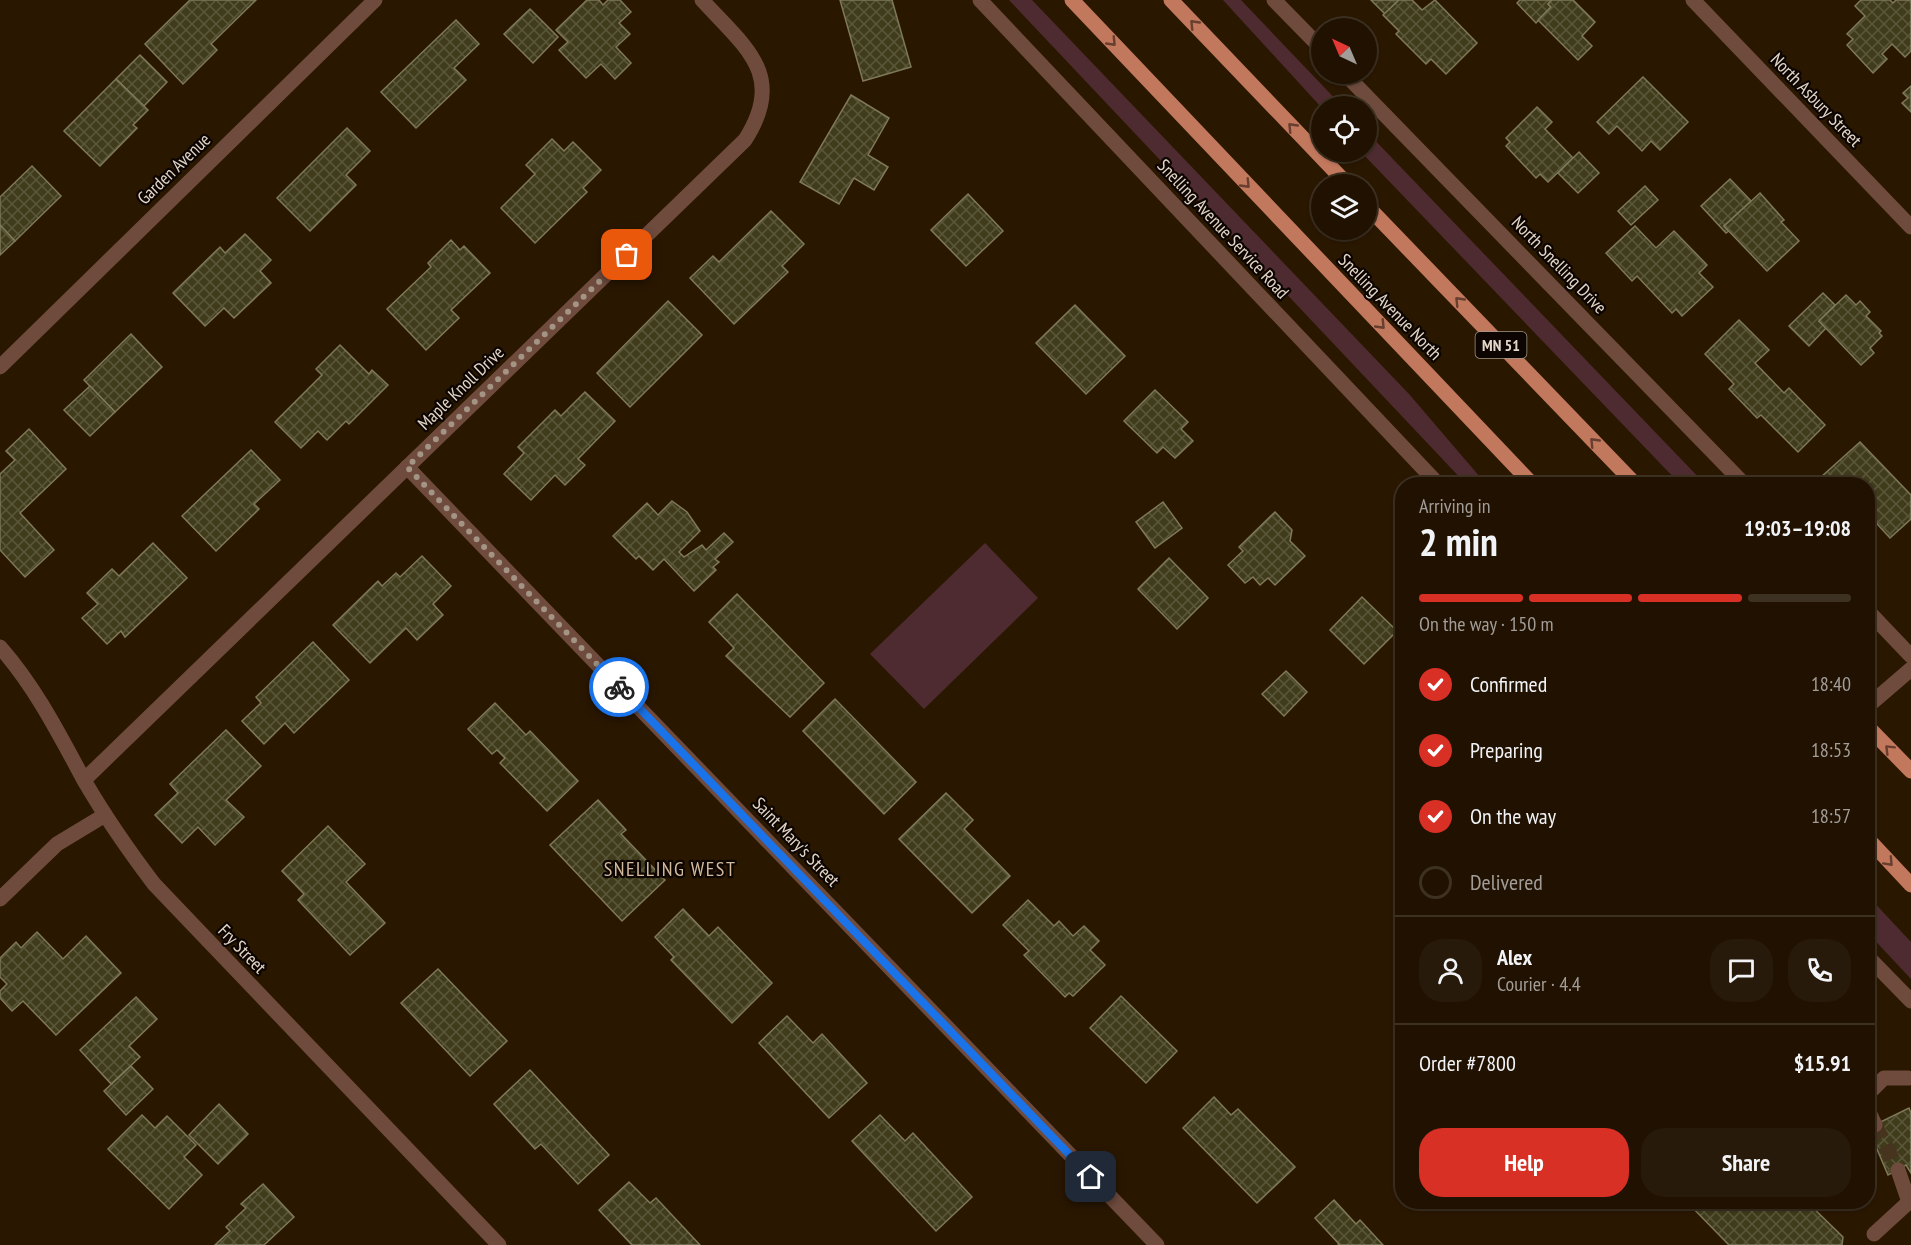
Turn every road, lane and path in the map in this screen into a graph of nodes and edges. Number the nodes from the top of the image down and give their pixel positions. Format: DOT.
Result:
graph roads {
  1 [pos="375,0"];
  2 [pos="702,0"];
  3 [pos="980,0"];
  4 [pos="1072,0"];
  5 [pos="1170,0"];
  6 [pos="1274,0"];
  7 [pos="1693,0"];
  8 [pos="1311,38"];
  9 [pos="1355,84"];
  10 [pos="1337,174"];
  11 [pos="1377,216"];
  12 [pos="1911,226"];
  13 [pos="0,367"];
  14 [pos="407,467"];
  15 [pos="1431,477"];
  16 [pos="1525,477"];
  17 [pos="1628,477"];
  18 [pos="1737,477"];
  19 [pos="1875,618"];
  20 [pos="0,646"];
  21 [pos="1911,656"];
  22 [pos="1911,669"];
  23 [pos="1875,700"];
  24 [pos="1875,734"];
  25 [pos="1911,771"];
  26 [pos="84,780"];
  27 [pos="105,815"];
  28 [pos="1875,846"];
  29 [pos="1911,885"];
  30 [pos="0,898"];
  31 [pos="1875,964"];
  32 [pos="1911,1001"];
  33 [pos="1910,1081"];
  34 [pos="1875,1087"];
  35 [pos="1898,1170"];
  36 [pos="1910,1201"];
  37 [pos="1874,1234"];
  38 [pos="499,1245"];
  39 [pos="1157,1245"];
  1 -- 13 [label="street, Garden Avenue"];
  2 -- 14 [label="street, Maple Knoll Drive"];
  3 -- 15 [label="street, Snelling Avenue Service Road"];
  4 -- 16 [label="main road, Snelling Avenue North, one-way"];
  10 -- 5 [label="main road, one-way"];
  6 -- 8 [label="street"];
  7 -- 12 [label="street, North Asbury Street"];
  9 -- 18 [label="street, North Snelling Drive"];
  17 -- 11 [label="main road, MN 51, one-way"];
  14 -- 26 [label="street, Maple Knoll Drive"];
  14 -- 39 [label="street, Saint Mary's Street"];
  19 -- 21 [label="street"];
  20 -- 26 [label="street, Fry Street"];
  22 -- 23 [label="street"];
  25 -- 24 [label="main road, one-way"];
  26 -- 27 [label="street, Fry Street"];
  27 -- 30 [label="street"];
  27 -- 38 [label="street, Fry Street"];
  28 -- 29 [label="main road, one-way"];
  31 -- 32 [label="street"];
  33 -- 34 [label="street"];
  35 -- 36 [label="street"];
  36 -- 37 [label="street"];
}
